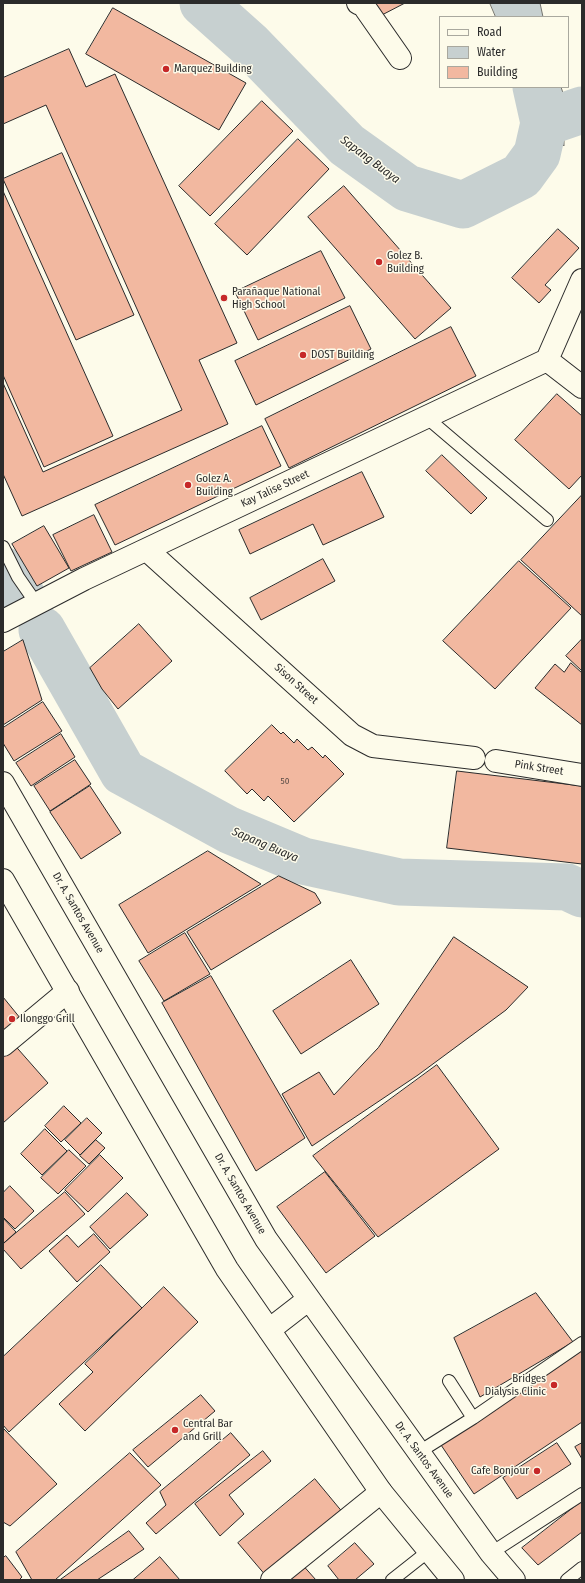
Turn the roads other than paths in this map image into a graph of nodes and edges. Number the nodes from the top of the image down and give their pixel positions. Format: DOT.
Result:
graph roads {
  1 [pos="358,3"];
  2 [pos="400,58"];
  3 [pos="582,280"];
  4 [pos="547,360"];
  5 [pos="582,387"];
  6 [pos="426,418"];
  7 [pos="547,520"];
  8 [pos="3,547"];
  9 [pos="147,550"];
  10 [pos="36,603"];
  11 [pos="3,620"];
  12 [pos="474,758"];
  13 [pos="496,761"];
  14 [pos="582,775"];
  15 [pos="3,783"];
  16 [pos="3,880"];
  17 [pos="68,991"];
  18 [pos="3,1045"];
  19 [pos="309,1299"];
  20 [pos="269,1330"];
  21 [pos="582,1343"];
  22 [pos="449,1382"];
  23 [pos="473,1418"];
  24 [pos="418,1452"];
  25 [pos="381,1492"];
  26 [pos="582,1494"];
  27 [pos="430,1550"];
  28 [pos="491,1553"];
  29 [pos="582,1568"];
  30 [pos="272,1580"];
  31 [pos="392,1580"];
  32 [pos="453,1580"];
  33 [pos="514,1580"];
  34 [pos="568,1580"];
  1 -- 2 [label="main road"];
  3 -- 4 [label="main road"];
  4 -- 5 [label="main road"];
  4 -- 6 [label="main road, Kay Talise Street"];
  6 -- 7 [label="lane"];
  6 -- 9 [label="main road, Kay Talise Street"];
  8 -- 10 [label="lane"];
  9 -- 10 [label="main road, Kay Talise Street"];
  9 -- 12 [label="main road, Sison Street"];
  10 -- 11 [label="main road, Kay Talise Street"];
  13 -- 14 [label="main road, Pink Street"];
  15 -- 19 [label="main road, Dr. A. Santos Avenue"];
  16 -- 17 [label="main road"];
  17 -- 18 [label="main road"];
  17 -- 20 [label="main road"];
  19 -- 20 [label="main road"];
  19 -- 24 [label="main road, Dr. A. Santos Avenue"];
  20 -- 25 [label="main road"];
  21 -- 23 [label="lane"];
  22 -- 23 [label="lane"];
  23 -- 24 [label="lane"];
  24 -- 28 [label="main road, Dr. A. Santos Avenue"];
  25 -- 27 [label="main road"];
  25 -- 30 [label="main road"];
  26 -- 28 [label="lane"];
  27 -- 31 [label="lane"];
  27 -- 32 [label="main road"];
  28 -- 33 [label="main road, Dr. A. Santos Avenue"];
  29 -- 34 [label="lane"];
}
